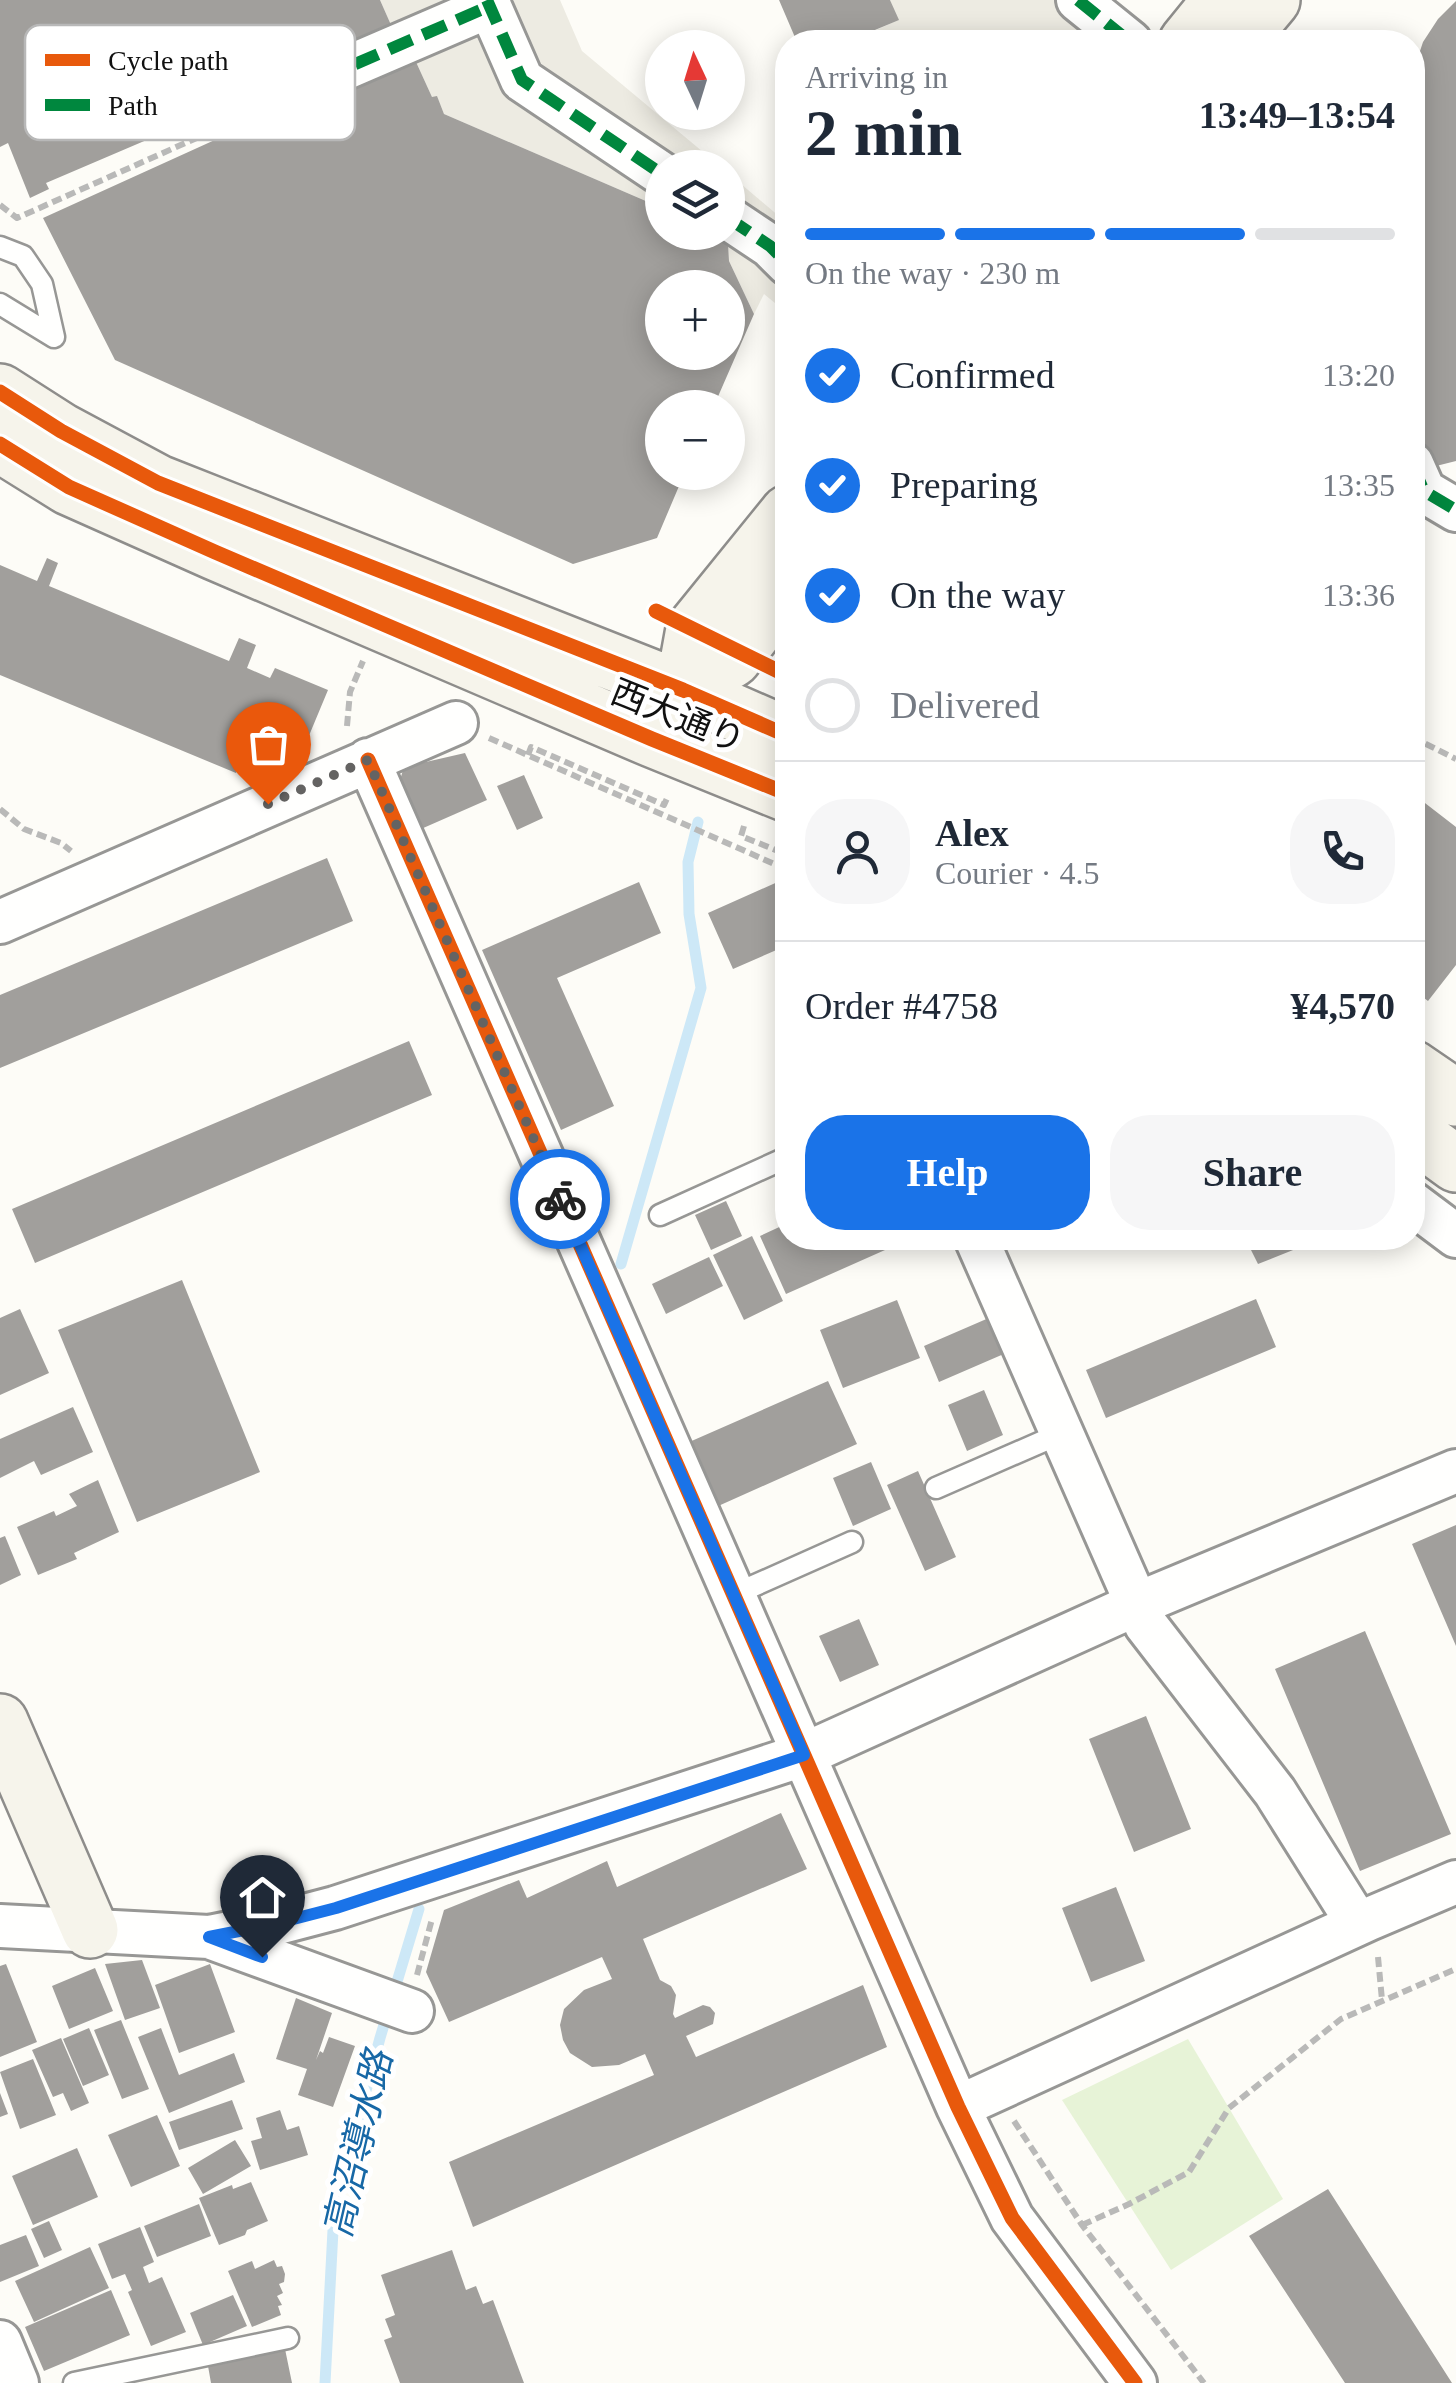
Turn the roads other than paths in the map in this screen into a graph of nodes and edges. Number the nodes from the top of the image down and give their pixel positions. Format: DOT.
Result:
graph roads {
  1 [pos="1078,0"];
  2 [pos="1222,0"];
  3 [pos="1272,0"];
  4 [pos="488,3"];
  5 [pos="1115,30"];
  6 [pos="1197,30"];
  7 [pos="1246,30"];
  8 [pos="355,64"];
  9 [pos="645,163"];
  10 [pos="745,229"];
  11 [pos="0,247"];
  12 [pos="775,251"];
  13 [pos="0,304"];
  14 [pos="0,392"];
  15 [pos="0,444"];
  16 [pos="1425,492"];
  17 [pos="1456,510"];
  18 [pos="775,529"];
  19 [pos="775,605"];
  20 [pos="683,690"];
  21 [pos="456,723"];
  22 [pos="775,730"];
  23 [pos="360,751"];
  24 [pos="662,763"];
  25 [pos="766,807"];
  26 [pos="0,922"];
  27 [pos="1425,1077"];
  28 [pos="1456,1098"];
  29 [pos="1425,1141"];
  30 [pos="775,1164"];
  31 [pos="1456,1164"];
  32 [pos="1425,1213"];
  33 [pos="660,1216"];
  34 [pos="1456,1236"];
  35 [pos="981,1250"];
  36 [pos="1062,1433"];
  37 [pos="1456,1471"];
  38 [pos="936,1488"];
  39 [pos="852,1542"];
  40 [pos="734,1595"];
  41 [pos="1137,1604"];
  42 [pos="0,1722"];
  43 [pos="804,1755"];
  44 [pos="1456,1882"];
  45 [pos="1358,1924"];
  46 [pos="0,1926"];
  47 [pos="90,1930"];
  48 [pos="209,1937"];
  49 [pos="399,2007"];
  50 [pos="958,2108"];
  51 [pos="288,2338"];
  52 [pos="0,2342"];
  53 [pos="17,2383"];
  54 [pos="74,2383"];
  55 [pos="1135,2383"];
  1 -- 5 [label="street"];
  2 -- 6 [label="street"];
  3 -- 7 [label="street"];
  4 -- 8 [label="street"];
  4 -- 9 [label="street"];
  10 -- 12 [label="street"];
  11 -- 13 [label="lane"];
  14 -- 20 [label="street, 西大通り"];
  15 -- 24 [label="street, 西大通り"];
  16 -- 17 [label="street"];
  18 -- 20 [label="street"];
  19 -- 20 [label="street"];
  20 -- 22 [label="street, 西大通り"];
  20 -- 24 [label="street"];
  21 -- 23 [label="street"];
  23 -- 26 [label="street"];
  23 -- 40 [label="street"];
  24 -- 25 [label="street, 西大通り"];
  27 -- 28 [label="street"];
  29 -- 31 [label="street"];
  30 -- 33 [label="lane"];
  32 -- 34 [label="street"];
  35 -- 36 [label="street"];
  36 -- 38 [label="lane"];
  36 -- 41 [label="street"];
  37 -- 41 [label="street"];
  39 -- 40 [label="lane"];
  40 -- 43 [label="street"];
  41 -- 43 [label="street"];
  41 -- 45 [label="street"];
  42 -- 47 [label="street"];
  43 -- 48 [label="street"];
  43 -- 50 [label="street"];
  44 -- 45 [label="street"];
  45 -- 50 [label="street"];
  46 -- 47 [label="street"];
  47 -- 48 [label="street"];
  48 -- 49 [label="street"];
  50 -- 55 [label="street"];
  51 -- 54 [label="lane"];
  52 -- 53 [label="street"];
}
